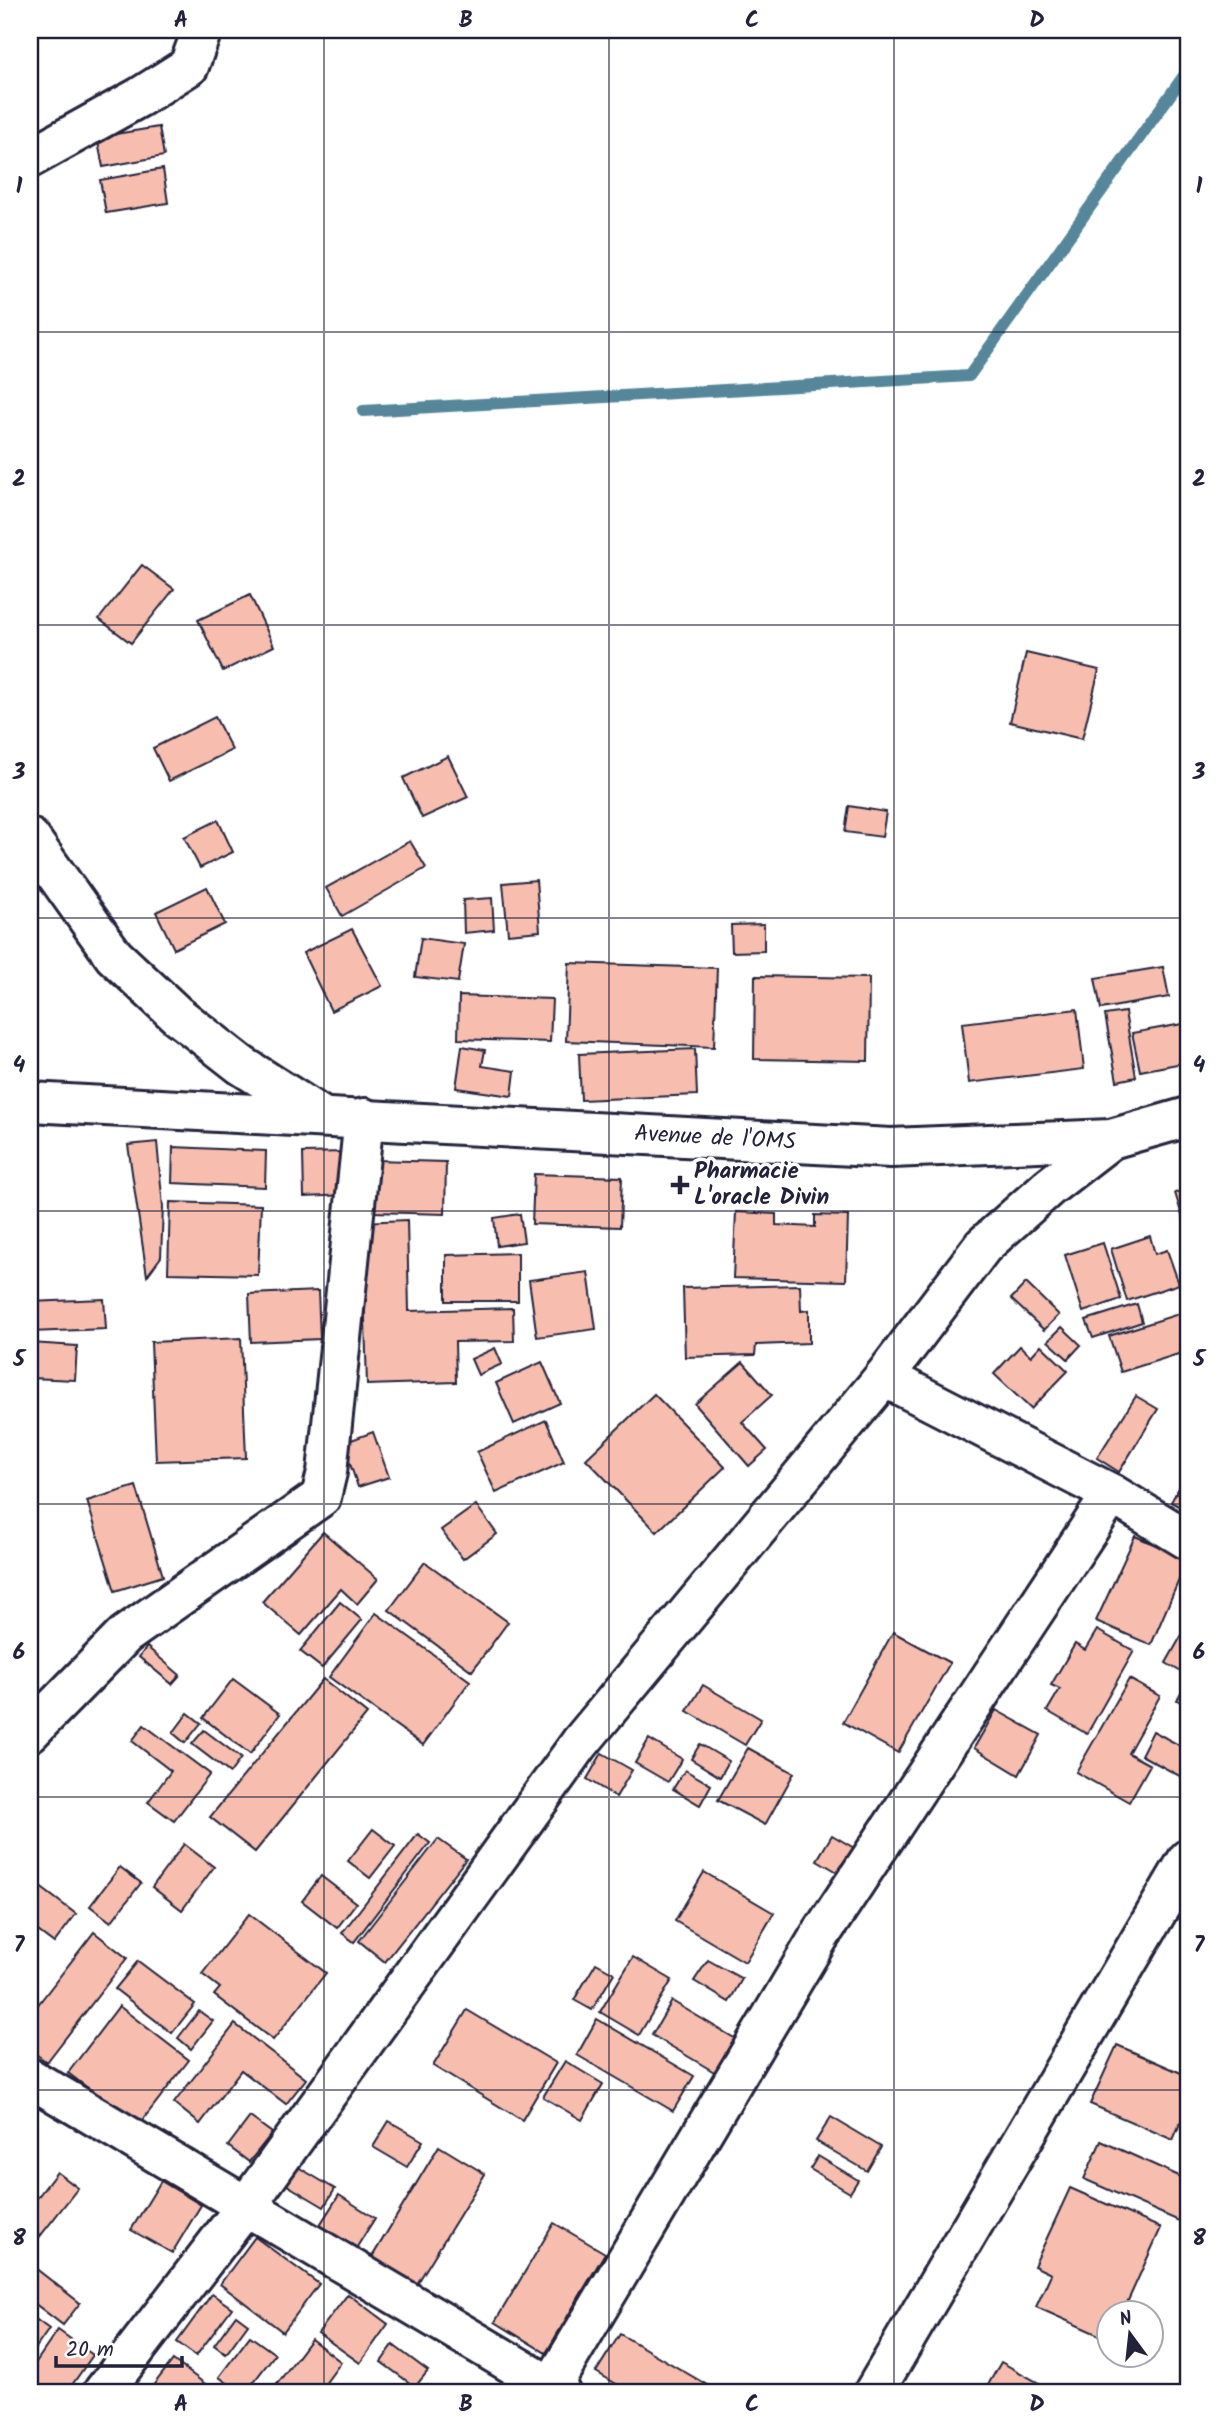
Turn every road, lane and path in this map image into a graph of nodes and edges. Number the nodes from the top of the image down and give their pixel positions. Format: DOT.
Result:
graph roads {
  1 [pos="202,30"];
  2 [pos="30,158"];
  3 [pos="30,838"];
  4 [pos="30,1102"];
  5 [pos="323,1117"];
  6 [pos="1188,1117"];
  7 [pos="364,1118"];
  8 [pos="1111,1139"];
  9 [pos="884,1377"];
  10 [pos="1112,1493"];
  11 [pos="1188,1540"];
  12 [pos="30,1732"];
  13 [pos="1188,1859"];
  14 [pos="30,2078"];
  15 [pos="246,2206"];
  16 [pos="553,2390"];
  17 [pos="103,2392"];
  18 [pos="874,2392"];
  1 -- 2 [label="street"];
  3 -- 5 [label="street"];
  4 -- 5 [label="street, Avenue de l'OMS"];
  5 -- 7 [label="street, Avenue de l'OMS"];
  6 -- 8 [label="street, Avenue de l'OMS"];
  7 -- 8 [label="street, Avenue de l'OMS"];
  7 -- 12 [label="street"];
  8 -- 9 [label="street"];
  9 -- 10 [label="street"];
  9 -- 15 [label="street"];
  10 -- 11 [label="street"];
  10 -- 16 [label="street"];
  13 -- 18 [label="street"];
  14 -- 15 [label="street"];
  15 -- 16 [label="street"];
  15 -- 17 [label="street"];
}
